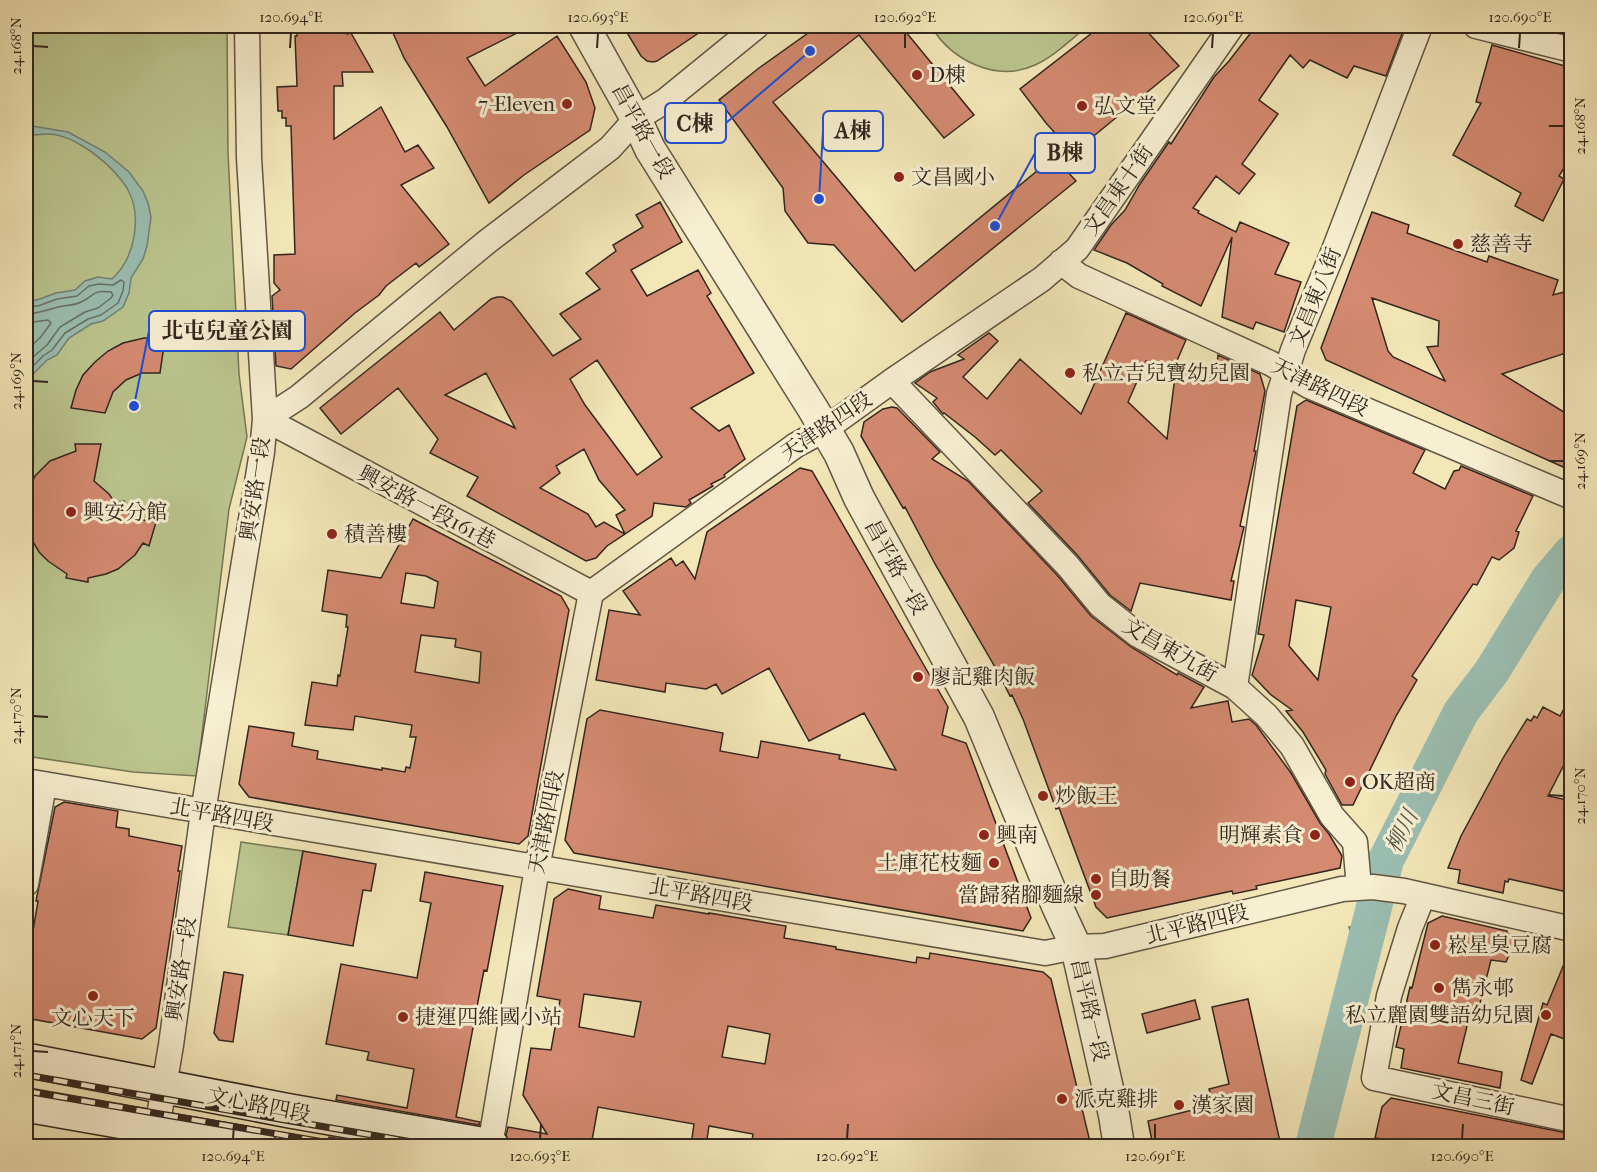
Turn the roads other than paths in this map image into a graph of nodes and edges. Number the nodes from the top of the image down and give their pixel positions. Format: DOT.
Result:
graph roads {
  1 [pos="248,26"];
  2 [pos="584,26"];
  3 [pos="757,26"];
  4 [pos="1232,26"];
  5 [pos="1420,26"];
  6 [pos="1476,26"];
  7 [pos="1537,33"];
  8 [pos="1572,50"];
  9 [pos="636,119"];
  10 [pos="1060,261"];
  11 [pos="1286,374"];
  12 [pos="892,381"];
  13 [pos="265,419"];
  14 [pos="824,430"];
  15 [pos="1572,497"];
  16 [pos="591,593"];
  17 [pos="1235,687"];
  18 [pos="35,783"];
  19 [pos="203,812"];
  20 [pos="537,868"];
  21 [pos="26,884"];
  22 [pos="1366,887"];
  23 [pos="1414,893"];
  24 [pos="1572,929"];
  25 [pos="1076,947"];
  26 [pos="26,1060"];
  27 [pos="164,1087"];
  28 [pos="26,1105"];
  29 [pos="1572,1120"];
  30 [pos="157,1137"];
  31 [pos="260,1146"];
  32 [pos="491,1146"];
  33 [pos="1119,1146"];
  1 -- 13 [label="street"];
  2 -- 9 [label="street, 昌平路一段"];
  3 -- 9 [label="street, 興安路一段"];
  4 -- 10 [label="street, 文昌東十街"];
  5 -- 11 [label="street, 文昌東八街"];
  6 -- 7 [label="street"];
  7 -- 8 [label="street"];
  9 -- 13 [label="street, 興安路一段"];
  9 -- 14 [label="street, 昌平路一段"];
  10 -- 11 [label="street, 天津路四段"];
  10 -- 12 [label="street, 天津路四段"];
  11 -- 15 [label="street, 天津路四段"];
  11 -- 17 [label="street, 文昌東八街"];
  12 -- 14 [label="street, 天津路四段"];
  12 -- 17 [label="street, 文昌東九街"];
  13 -- 16 [label="street, 興安路一段161巷"];
  13 -- 19 [label="street, 興安路一段"];
  14 -- 16 [label="street, 天津路四段"];
  14 -- 25 [label="street, 昌平路一段"];
  16 -- 20 [label="street, 天津路四段"];
  17 -- 22 [label="street, 文昌東九街"];
  18 -- 19 [label="street, 北平路四段"];
  18 -- 21 [label="street"];
  19 -- 20 [label="street, 北平路四段"];
  19 -- 27 [label="street, 興安路一段"];
  20 -- 25 [label="street, 北平路四段"];
  20 -- 32 [label="street, 天津路四段"];
  22 -- 23 [label="street, 北平路四段"];
  22 -- 25 [label="street, 北平路四段"];
  23 -- 24 [label="street"];
  23 -- 29 [label="street, 文昌三街"];
  25 -- 33 [label="street, 昌平路一段"];
  26 -- 27 [label="main road, 文心路四段"];
  27 -- 30 [label="street, 興安路一段"];
  27 -- 32 [label="main road, 文心路四段"];
  28 -- 30 [label="main road, 文心路四段"];
  30 -- 31 [label="main road, 文心路四段"];
}
